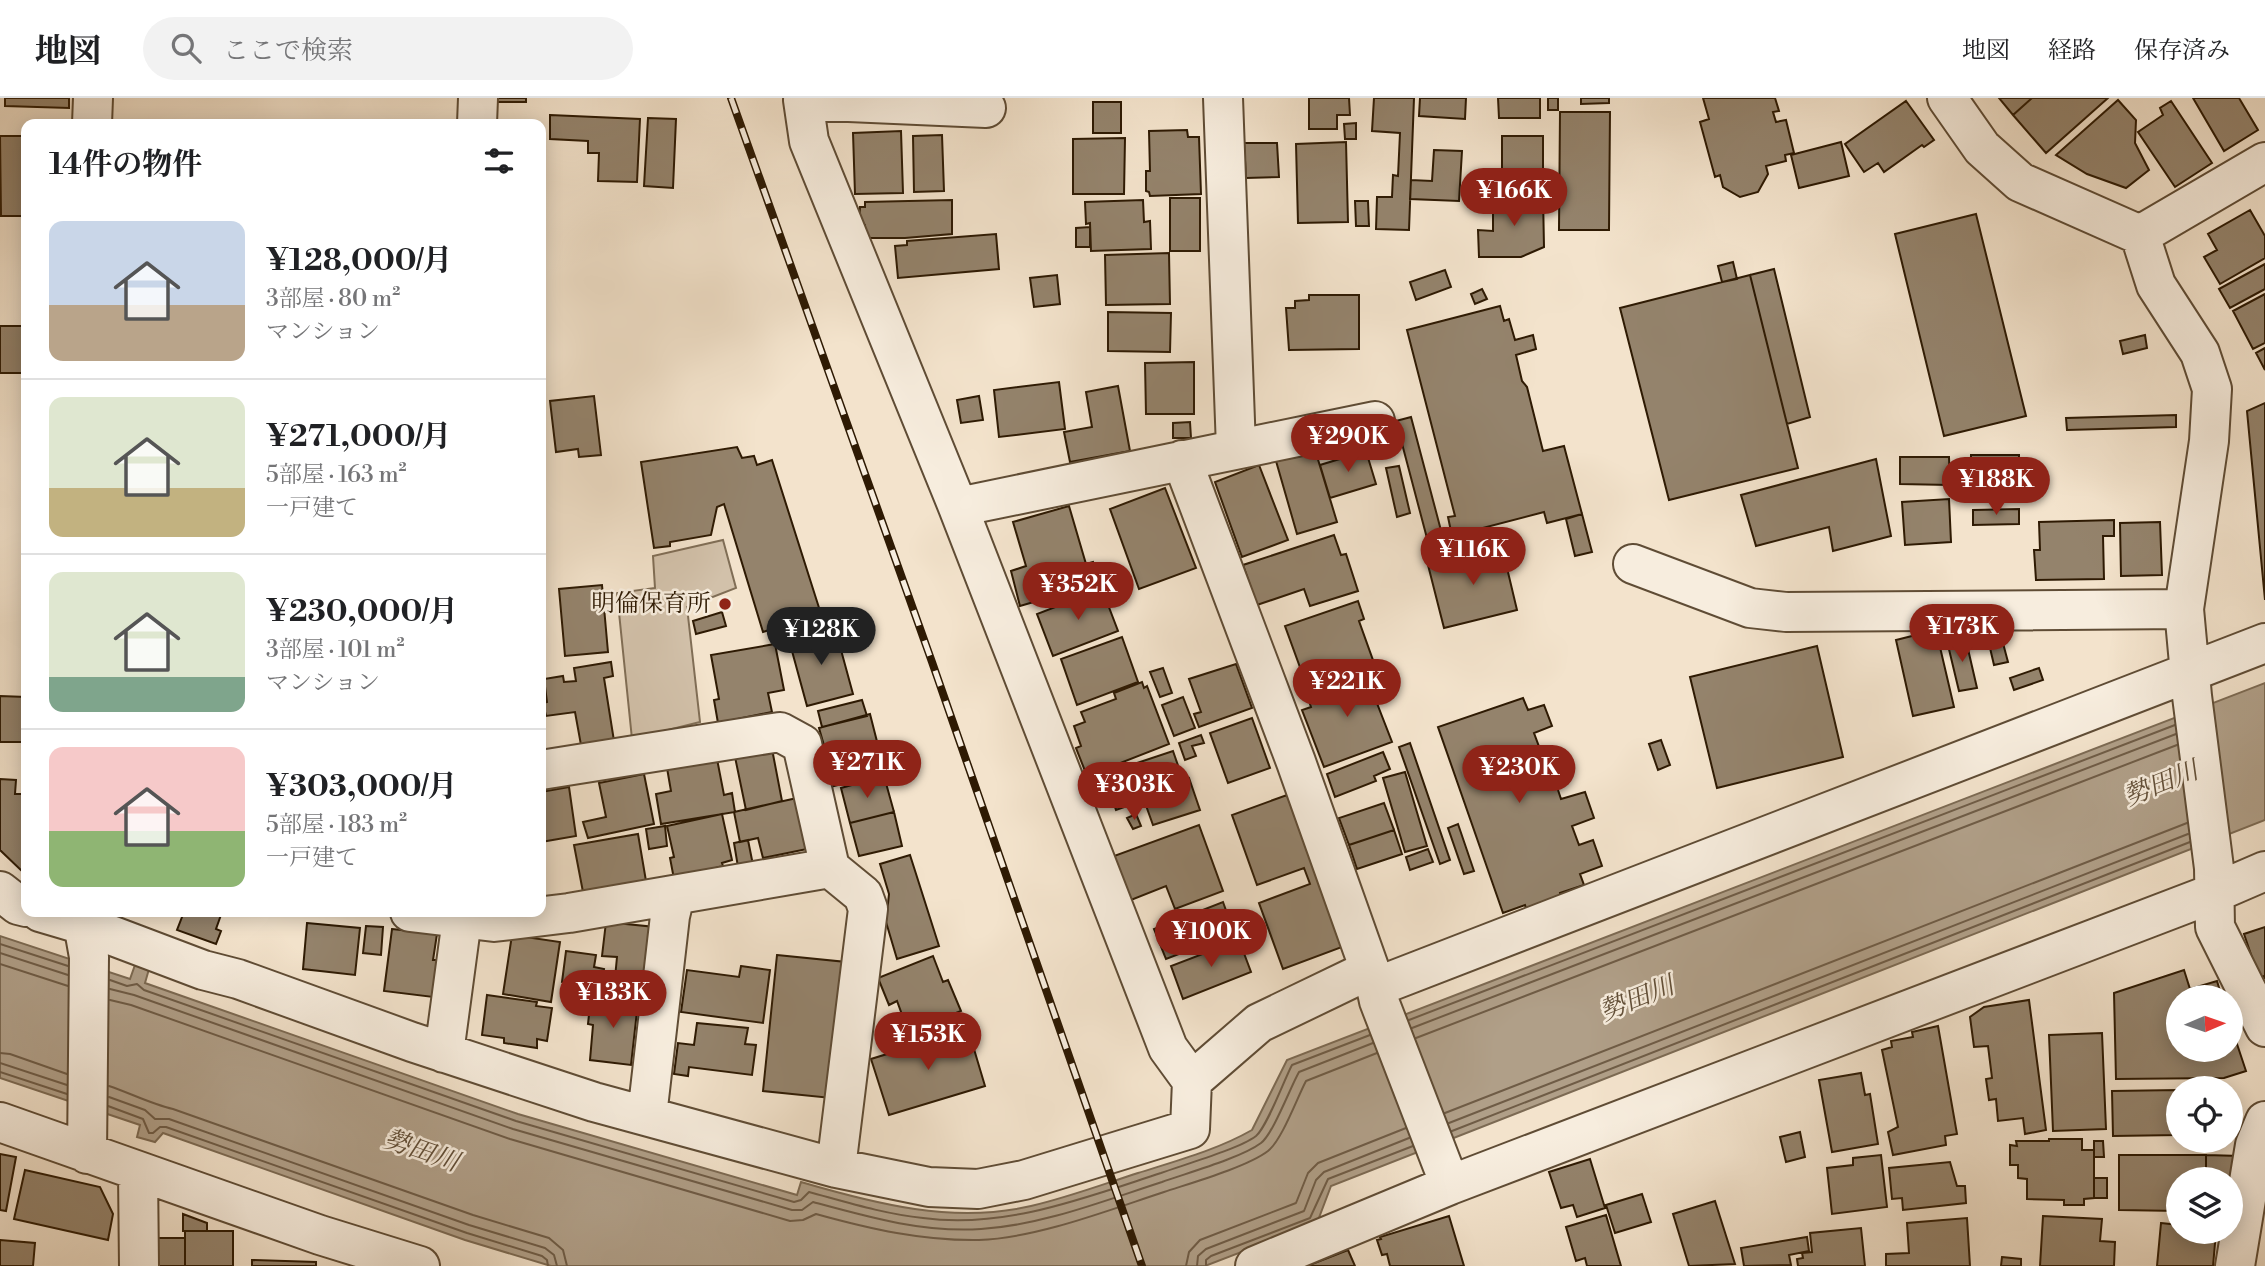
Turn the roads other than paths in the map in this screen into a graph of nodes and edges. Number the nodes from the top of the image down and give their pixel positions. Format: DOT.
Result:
graph roads {
  1 [pos="93,98"];
  2 [pos="478,98"];
  3 [pos="1223,98"];
  4 [pos="1947,98"];
  5 [pos="803,99"];
  6 [pos="986,108"];
  7 [pos="92,119"];
  8 [pos="477,119"];
  9 [pos="2265,162"];
  10 [pos="2140,236"];
  11 [pos="1375,421"];
  12 [pos="1236,448"];
  13 [pos="1182,460"];
  14 [pos="958,506"];
  15 [pos="1633,564"];
  16 [pos="2184,609"];
  17 [pos="2265,643"];
  18 [pos="2192,684"];
  19 [pos="546,769"];
  20 [pos="830,868"];
  21 [pos="2265,871"];
  22 [pos="2214,880"];
  23 [pos="0,891"];
  24 [pos="675,895"];
  25 [pos="21,906"];
  26 [pos="546,915"];
  27 [pos="52,917"];
  28 [pos="447,917"];
  29 [pos="532,917"];
  30 [pos="462,919"];
  31 [pos="85,931"];
  32 [pos="1375,986"];
  33 [pos="2265,1027"];
  34 [pos="444,1053"];
  35 [pos="1192,1081"];
  36 [pos="647,1116"];
  37 [pos="2265,1121"];
  38 [pos="0,1122"];
  39 [pos="87,1140"];
  40 [pos="836,1168"];
  41 [pos="138,1172"];
  42 [pos="1447,1179"];
  43 [pos="139,1266"];
  44 [pos="420,1266"];
  45 [pos="1255,1266"];
  46 [pos="2235,1266"];
  1 -- 7 [label="street"];
  2 -- 8 [label="street"];
  3 -- 12 [label="street"];
  4 -- 10 [label="street"];
  5 -- 6 [label="street"];
  5 -- 14 [label="street"];
  9 -- 10 [label="street"];
  10 -- 16 [label="street"];
  11 -- 12 [label="street"];
  12 -- 13 [label="street"];
  13 -- 14 [label="street"];
  13 -- 32 [label="street"];
  14 -- 35 [label="street"];
  15 -- 16 [label="street"];
  16 -- 18 [label="street"];
  17 -- 18 [label="street"];
  18 -- 22 [label="street"];
  18 -- 32 [label="street"];
  19 -- 20 [label="street"];
  20 -- 24 [label="street"];
  20 -- 40 [label="street"];
  21 -- 22 [label="street"];
  22 -- 33 [label="street"];
  22 -- 42 [label="street"];
  23 -- 25 [label="street"];
  24 -- 26 [label="street"];
  24 -- 36 [label="street"];
  27 -- 31 [label="street"];
  28 -- 30 [label="street"];
  29 -- 30 [label="street"];
  30 -- 34 [label="street"];
  31 -- 34 [label="street"];
  31 -- 39 [label="street"];
  32 -- 35 [label="street"];
  32 -- 42 [label="street"];
  34 -- 36 [label="street"];
  35 -- 40 [label="street"];
  36 -- 40 [label="street"];
  37 -- 46 [label="street"];
  38 -- 39 [label="street"];
  39 -- 41 [label="street"];
  41 -- 43 [label="street"];
  41 -- 44 [label="street"];
  42 -- 45 [label="street"];
}
